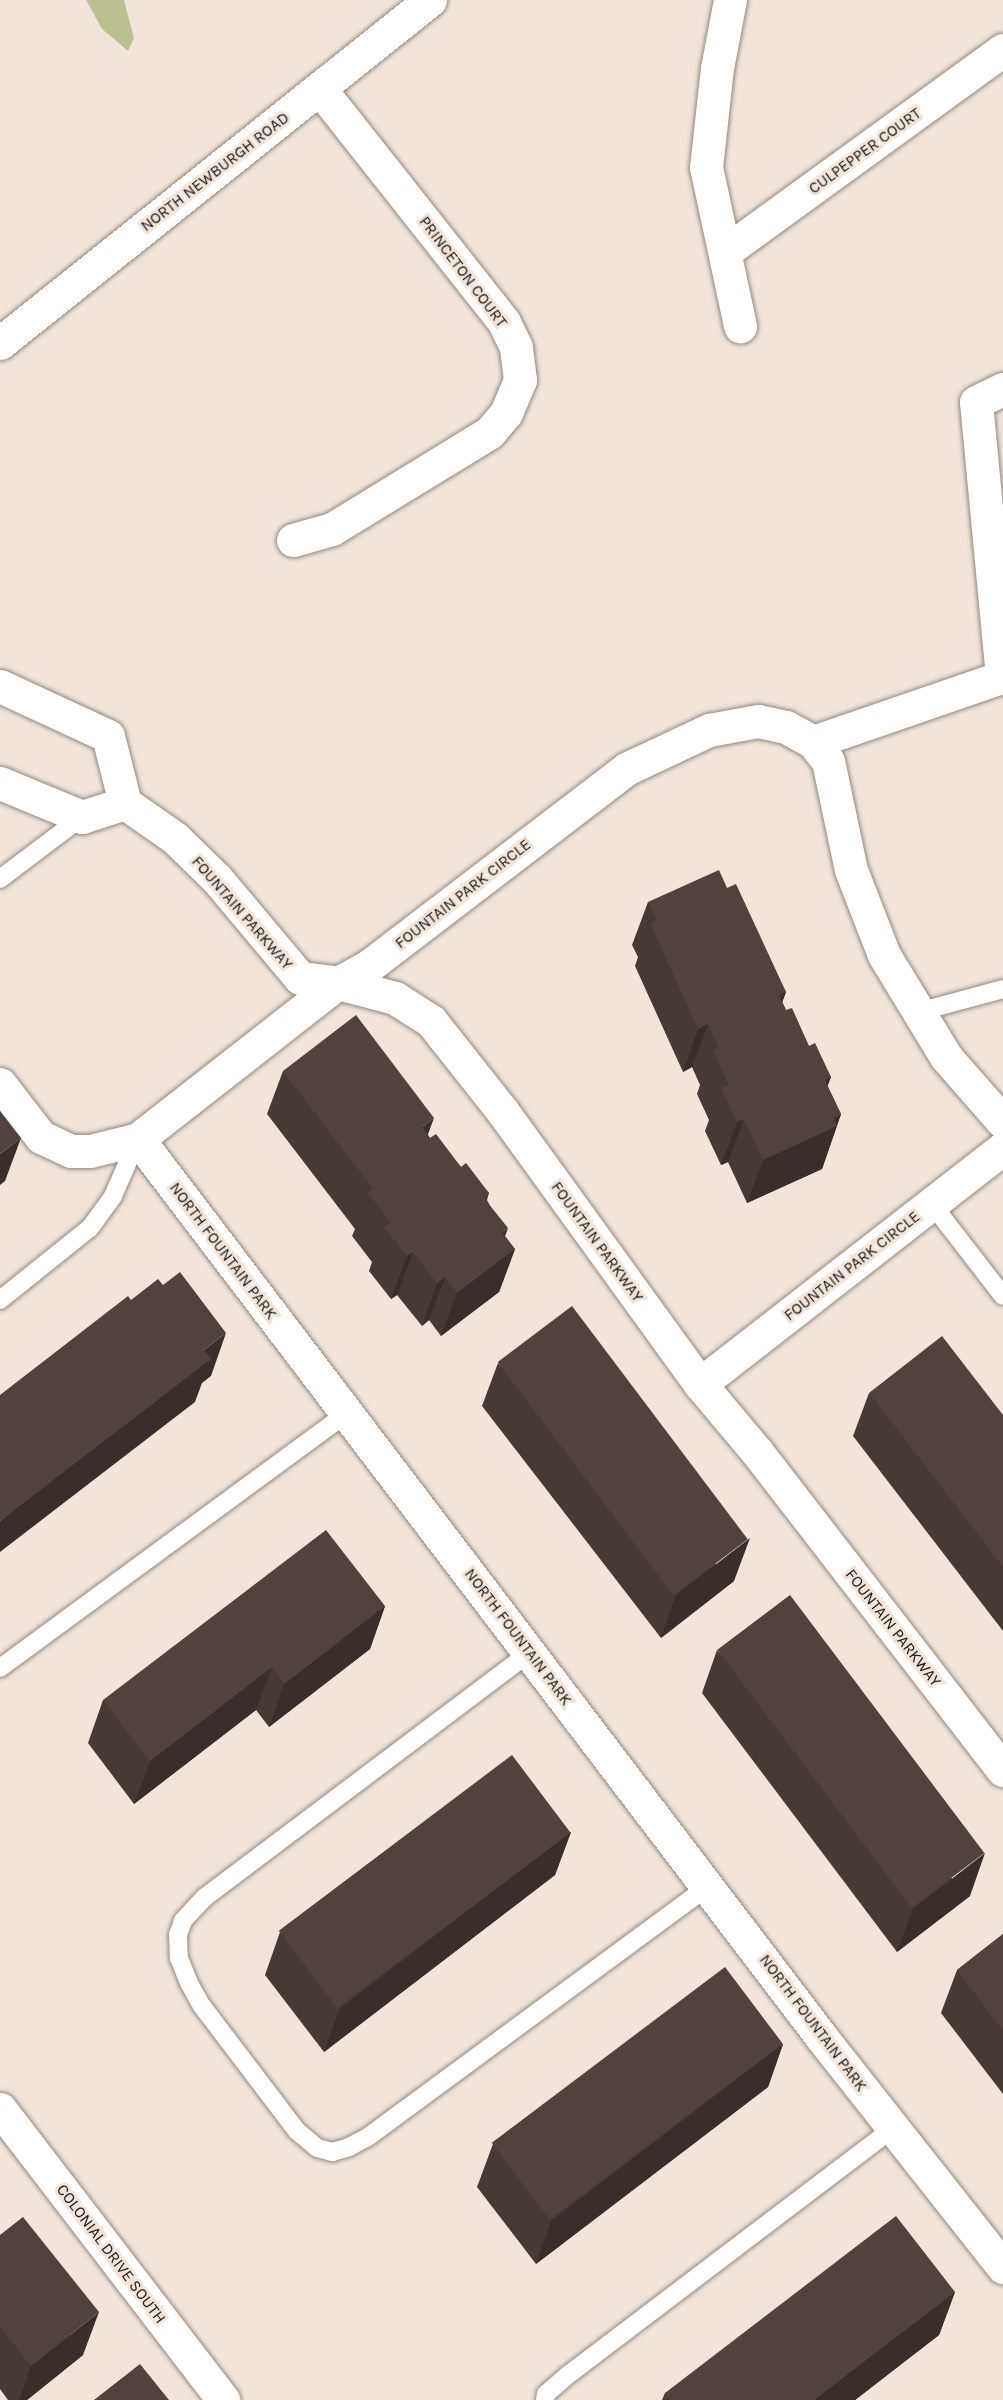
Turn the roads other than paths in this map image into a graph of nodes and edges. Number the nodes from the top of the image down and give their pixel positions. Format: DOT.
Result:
graph roads {
  1 [pos="430,0"];
  2 [pos="730,0"];
  3 [pos="1003,50"];
  4 [pos="320,89"];
  5 [pos="726,251"];
  6 [pos="740,326"];
  7 [pos="0,343"];
  8 [pos="1003,389"];
  9 [pos="293,540"];
  10 [pos="0,686"];
  11 [pos="813,742"];
  12 [pos="0,783"];
  13 [pos="125,803"];
  14 [pos="82,817"];
  15 [pos="0,879"];
  16 [pos="338,983"];
  17 [pos="1003,989"];
  18 [pos="918,1012"];
  19 [pos="0,1084"];
  20 [pos="1003,1122"];
  21 [pos="138,1139"];
  22 [pos="1003,1148"];
  23 [pos="932,1204"];
  24 [pos="1003,1296"];
  25 [pos="0,1299"];
  26 [pos="700,1384"];
  27 [pos="347,1413"];
  28 [pos="529,1653"];
  29 [pos="0,1668"];
  30 [pos="1003,1770"];
  31 [pos="708,1886"];
  32 [pos="0,2109"];
  33 [pos="893,2128"];
  34 [pos="1003,2266"];
  35 [pos="223,2400"];
  36 [pos="545,2400"];
  1 -- 4 [label="street, NORTH NEWBURGH ROAD"];
  2 -- 5 [label="street"];
  3 -- 5 [label="street, CULPEPPER COURT"];
  4 -- 7 [label="street, NORTH NEWBURGH ROAD"];
  4 -- 9 [label="street, PRINCETON COURT"];
  5 -- 6 [label="street"];
  8 -- 11 [label="street"];
  10 -- 13 [label="street"];
  11 -- 16 [label="street, FOUNTAIN PARK CIRCLE"];
  11 -- 18 [label="street, FOUNTAIN PARK CIRCLE"];
  12 -- 14 [label="street"];
  13 -- 14 [label="street"];
  13 -- 16 [label="street, FOUNTAIN PARKWAY"];
  14 -- 15 [label="lane"];
  16 -- 21 [label="street, FOUNTAIN PARK CIRCLE"];
  16 -- 26 [label="street, FOUNTAIN PARKWAY"];
  17 -- 18 [label="lane"];
  18 -- 20 [label="street, FOUNTAIN PARK CIRCLE"];
  19 -- 21 [label="street"];
  21 -- 25 [label="lane"];
  21 -- 27 [label="street, NORTH FOUNTAIN PARK"];
  22 -- 23 [label="street, FOUNTAIN PARK CIRCLE"];
  23 -- 24 [label="lane"];
  23 -- 26 [label="street, FOUNTAIN PARK CIRCLE"];
  26 -- 30 [label="street, FOUNTAIN PARKWAY"];
  27 -- 28 [label="street, NORTH FOUNTAIN PARK"];
  27 -- 29 [label="lane"];
  28 -- 31 [label="street, NORTH FOUNTAIN PARK"];
  28 -- 31 [label="lane"];
  31 -- 33 [label="street, NORTH FOUNTAIN PARK"];
  32 -- 35 [label="street, COLONIAL DRIVE SOUTH"];
  33 -- 34 [label="street, NORTH FOUNTAIN PARK"];
  33 -- 36 [label="lane"];
}
